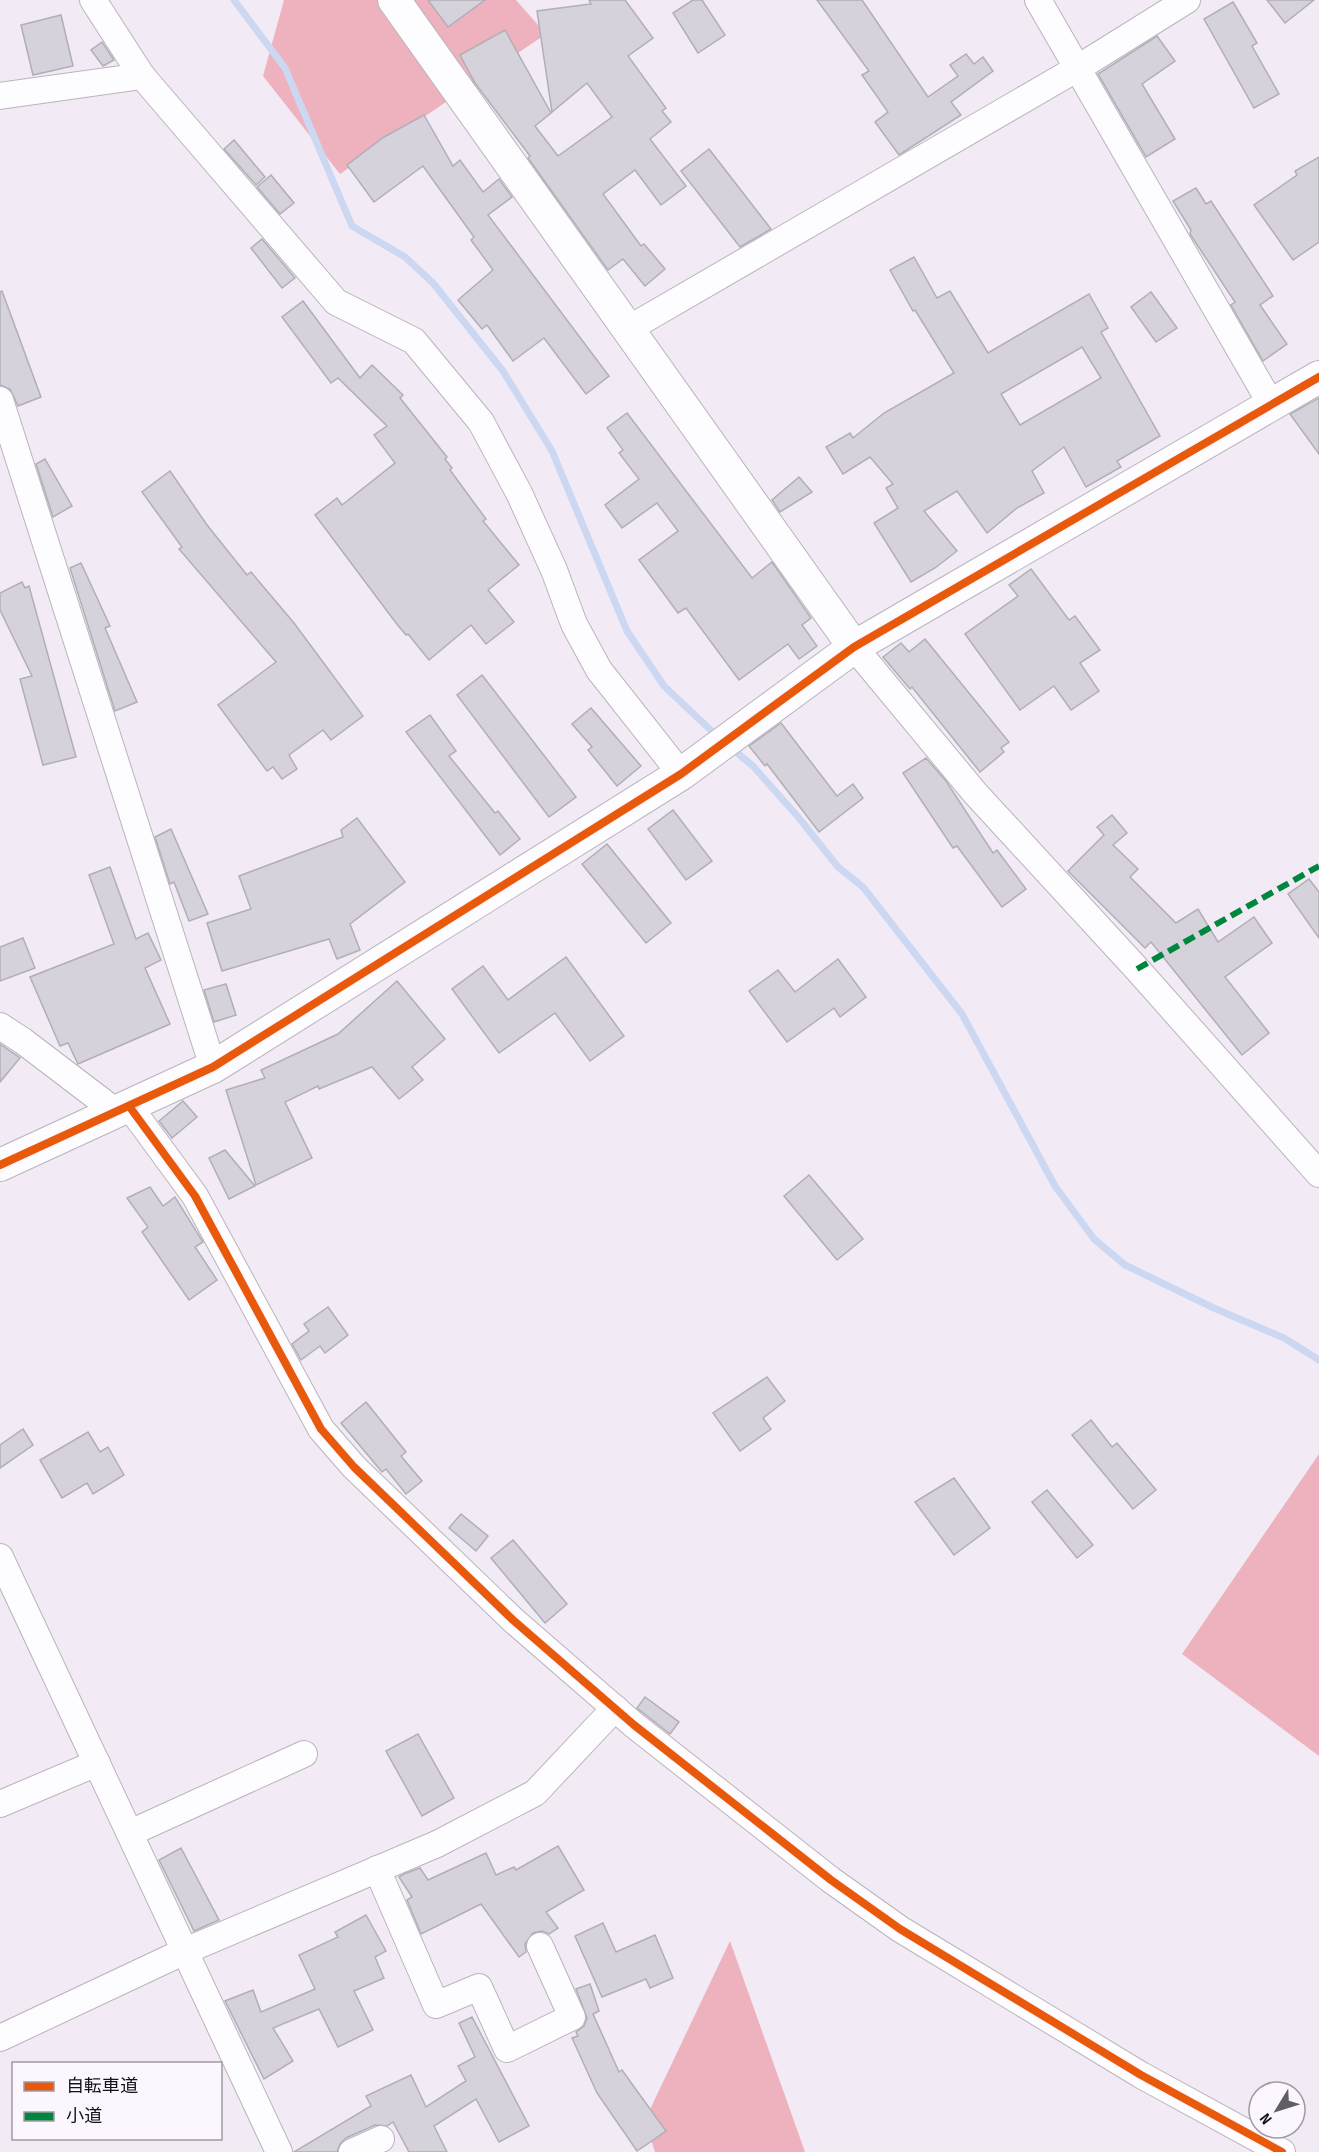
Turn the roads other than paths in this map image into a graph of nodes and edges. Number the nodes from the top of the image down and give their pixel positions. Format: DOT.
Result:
graph roads {
  1 [pos="93,0"];
  2 [pos="394,0"];
  3 [pos="1038,0"];
  4 [pos="1187,0"];
  5 [pos="1078,68"];
  6 [pos="142,76"];
  7 [pos="0,96"];
  8 [pos="630,328"];
  9 [pos="1319,378"];
  10 [pos="0,400"];
  11 [pos="1271,404"];
  12 [pos="854,647"];
  13 [pos="681,774"];
  14 [pos="0,1026"];
  15 [pos="213,1067"];
  16 [pos="122,1109"];
  17 [pos="0,1165"];
  18 [pos="1319,1174"];
  19 [pos="0,1557"];
  20 [pos="615,1708"];
  21 [pos="304,1754"];
  22 [pos="97,1763"];
  23 [pos="0,1804"];
  24 [pos="130,1833"];
  25 [pos="377,1869"];
  26 [pos="540,1946"];
  27 [pos="185,1951"];
  28 [pos="0,2038"];
  29 [pos="381,2139"];
  30 [pos="279,2152"];
  31 [pos="352,2152"];
  32 [pos="1282,2152"];
  1 -- 6 [label="street"];
  2 -- 8 [label="street"];
  3 -- 5 [label="street"];
  4 -- 5 [label="street"];
  5 -- 8 [label="street"];
  5 -- 11 [label="street"];
  6 -- 7 [label="street"];
  6 -- 13 [label="street"];
  8 -- 12 [label="street"];
  9 -- 11 [label="street"];
  10 -- 15 [label="street"];
  11 -- 12 [label="street"];
  12 -- 13 [label="street"];
  12 -- 18 [label="street"];
  13 -- 15 [label="street"];
  14 -- 16 [label="street"];
  15 -- 16 [label="street"];
  16 -- 17 [label="street"];
  16 -- 20 [label="street"];
  19 -- 22 [label="street"];
  20 -- 25 [label="street"];
  20 -- 32 [label="street"];
  21 -- 24 [label="street"];
  22 -- 23 [label="street"];
  22 -- 24 [label="street"];
  24 -- 27 [label="street"];
  25 -- 26 [label="street"];
  25 -- 27 [label="street"];
  27 -- 28 [label="street"];
  27 -- 30 [label="street"];
  29 -- 31 [label="street"];
}
